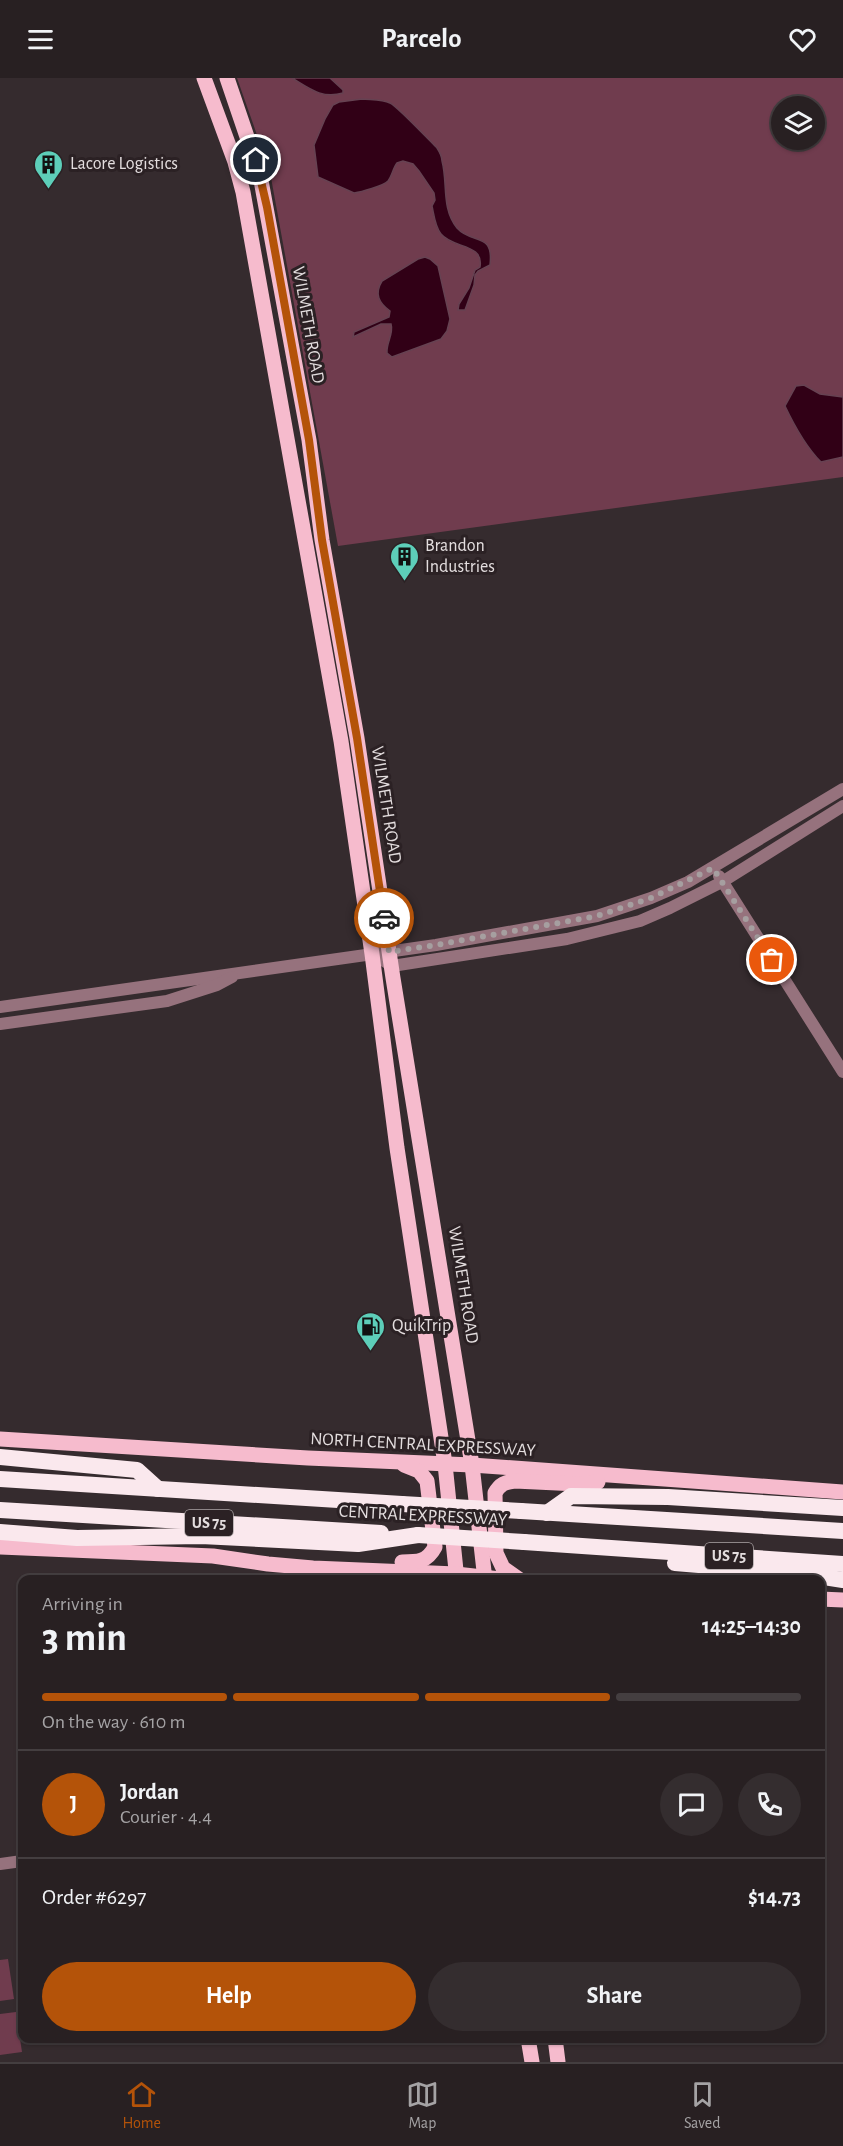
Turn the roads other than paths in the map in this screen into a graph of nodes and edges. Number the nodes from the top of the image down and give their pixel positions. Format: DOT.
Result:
graph roads {
  1 [pos="204,78"];
  2 [pos="227,78"];
  3 [pos="328,578"];
  4 [pos="313,581"];
  5 [pos="843,789"];
  6 [pos="843,806"];
  7 [pos="713,868"];
  8 [pos="722,882"];
  9 [pos="372,954"];
  10 [pos="390,959"];
  11 [pos="242,972"];
  12 [pos="0,1007"];
  13 [pos="0,1024"];
  14 [pos="843,1072"];
  15 [pos="420,1146"];
  16 [pos="397,1148"];
  17 [pos="420,1302"];
  18 [pos="462,1404"];
  19 [pos="0,1439"];
  20 [pos="0,1457"];
  21 [pos="399,1463"];
  22 [pos="445,1464"];
  23 [pos="472,1465"];
  24 [pos="0,1479"];
  25 [pos="640,1479"];
  26 [pos="159,1489"];
  27 [pos="843,1492"];
  28 [pos="843,1508"];
  29 [pos="0,1510"];
  30 [pos="547,1513"];
  31 [pos="843,1531"];
  32 [pos="0,1532"];
  33 [pos="418,1535"];
  34 [pos="0,1547"];
  35 [pos="616,1549"];
  36 [pos="843,1564"];
  37 [pos="313,1568"];
  38 [pos="424,1575"];
  39 [pos="456,1575"];
  40 [pos="485,1575"];
  41 [pos="513,1575"];
  42 [pos="811,1575"];
  43 [pos="825,1577"];
  44 [pos="843,1580"];
  45 [pos="825,1599"];
  46 [pos="843,1600"];
  47 [pos="18,1862"];
  48 [pos="0,1864"];
  49 [pos="529,2043"];
  50 [pos="556,2043"];
  51 [pos="532,2062"];
  52 [pos="558,2062"];
  1 -- 4 [label="main road, WILMETH ROAD"];
  2 -- 3 [label="main road, WILMETH ROAD"];
  3 -- 4 [label="main road"];
  3 -- 10 [label="main road, WILMETH ROAD"];
  4 -- 9 [label="main road, WILMETH ROAD"];
  5 -- 7 [label="street"];
  6 -- 8 [label="street"];
  7 -- 8 [label="street"];
  7 -- 10 [label="street"];
  8 -- 10 [label="street"];
  8 -- 14 [label="street"];
  9 -- 10 [label="street"];
  9 -- 11 [label="street"];
  9 -- 16 [label="main road, WILMETH ROAD"];
  10 -- 15 [label="main road, WILMETH ROAD"];
  11 -- 12 [label="street"];
  11 -- 13 [label="street"];
  15 -- 16 [label="main road"];
  15 -- 18 [label="main road, WILMETH ROAD"];
  16 -- 17 [label="main road, WILMETH ROAD"];
  17 -- 18 [label="main road"];
  17 -- 22 [label="main road, WILMETH ROAD"];
  18 -- 23 [label="main road, WILMETH ROAD"];
  19 -- 21 [label="main road, NORTH CENTRAL EXPRESSWAY"];
  20 -- 26 [label="highway"];
  21 -- 22 [label="main road, NORTH CENTRAL EXPRESSWAY"];
  21 -- 37 [label="main road"];
  22 -- 23 [label="main road, NORTH CENTRAL EXPRESSWAY"];
  22 -- 39 [label="main road, WILMETH ROAD"];
  23 -- 25 [label="main road, NORTH CENTRAL EXPRESSWAY"];
  23 -- 40 [label="main road, WILMETH ROAD"];
  24 -- 26 [label="highway, CENTRAL EXPRESSWAY / US 75"];
  25 -- 27 [label="main road, NORTH CENTRAL EXPRESSWAY"];
  25 -- 41 [label="main road"];
  26 -- 30 [label="highway, CENTRAL EXPRESSWAY / US 75, bridge"];
  28 -- 30 [label="highway"];
  29 -- 33 [label="highway, CENTRAL EXPRESSWAY / US 75"];
  30 -- 31 [label="highway, CENTRAL EXPRESSWAY / US 75"];
  32 -- 33 [label="highway"];
  33 -- 35 [label="highway, CENTRAL EXPRESSWAY / US 75, bridge"];
  34 -- 37 [label="main road"];
  35 -- 36 [label="highway, CENTRAL EXPRESSWAY / US 75"];
  35 -- 42 [label="highway"];
  37 -- 38 [label="main road"];
  43 -- 44 [label="highway"];
  45 -- 46 [label="main road"];
  47 -- 48 [label="street"];
  49 -- 51 [label="main road"];
  50 -- 52 [label="main road"];
}
